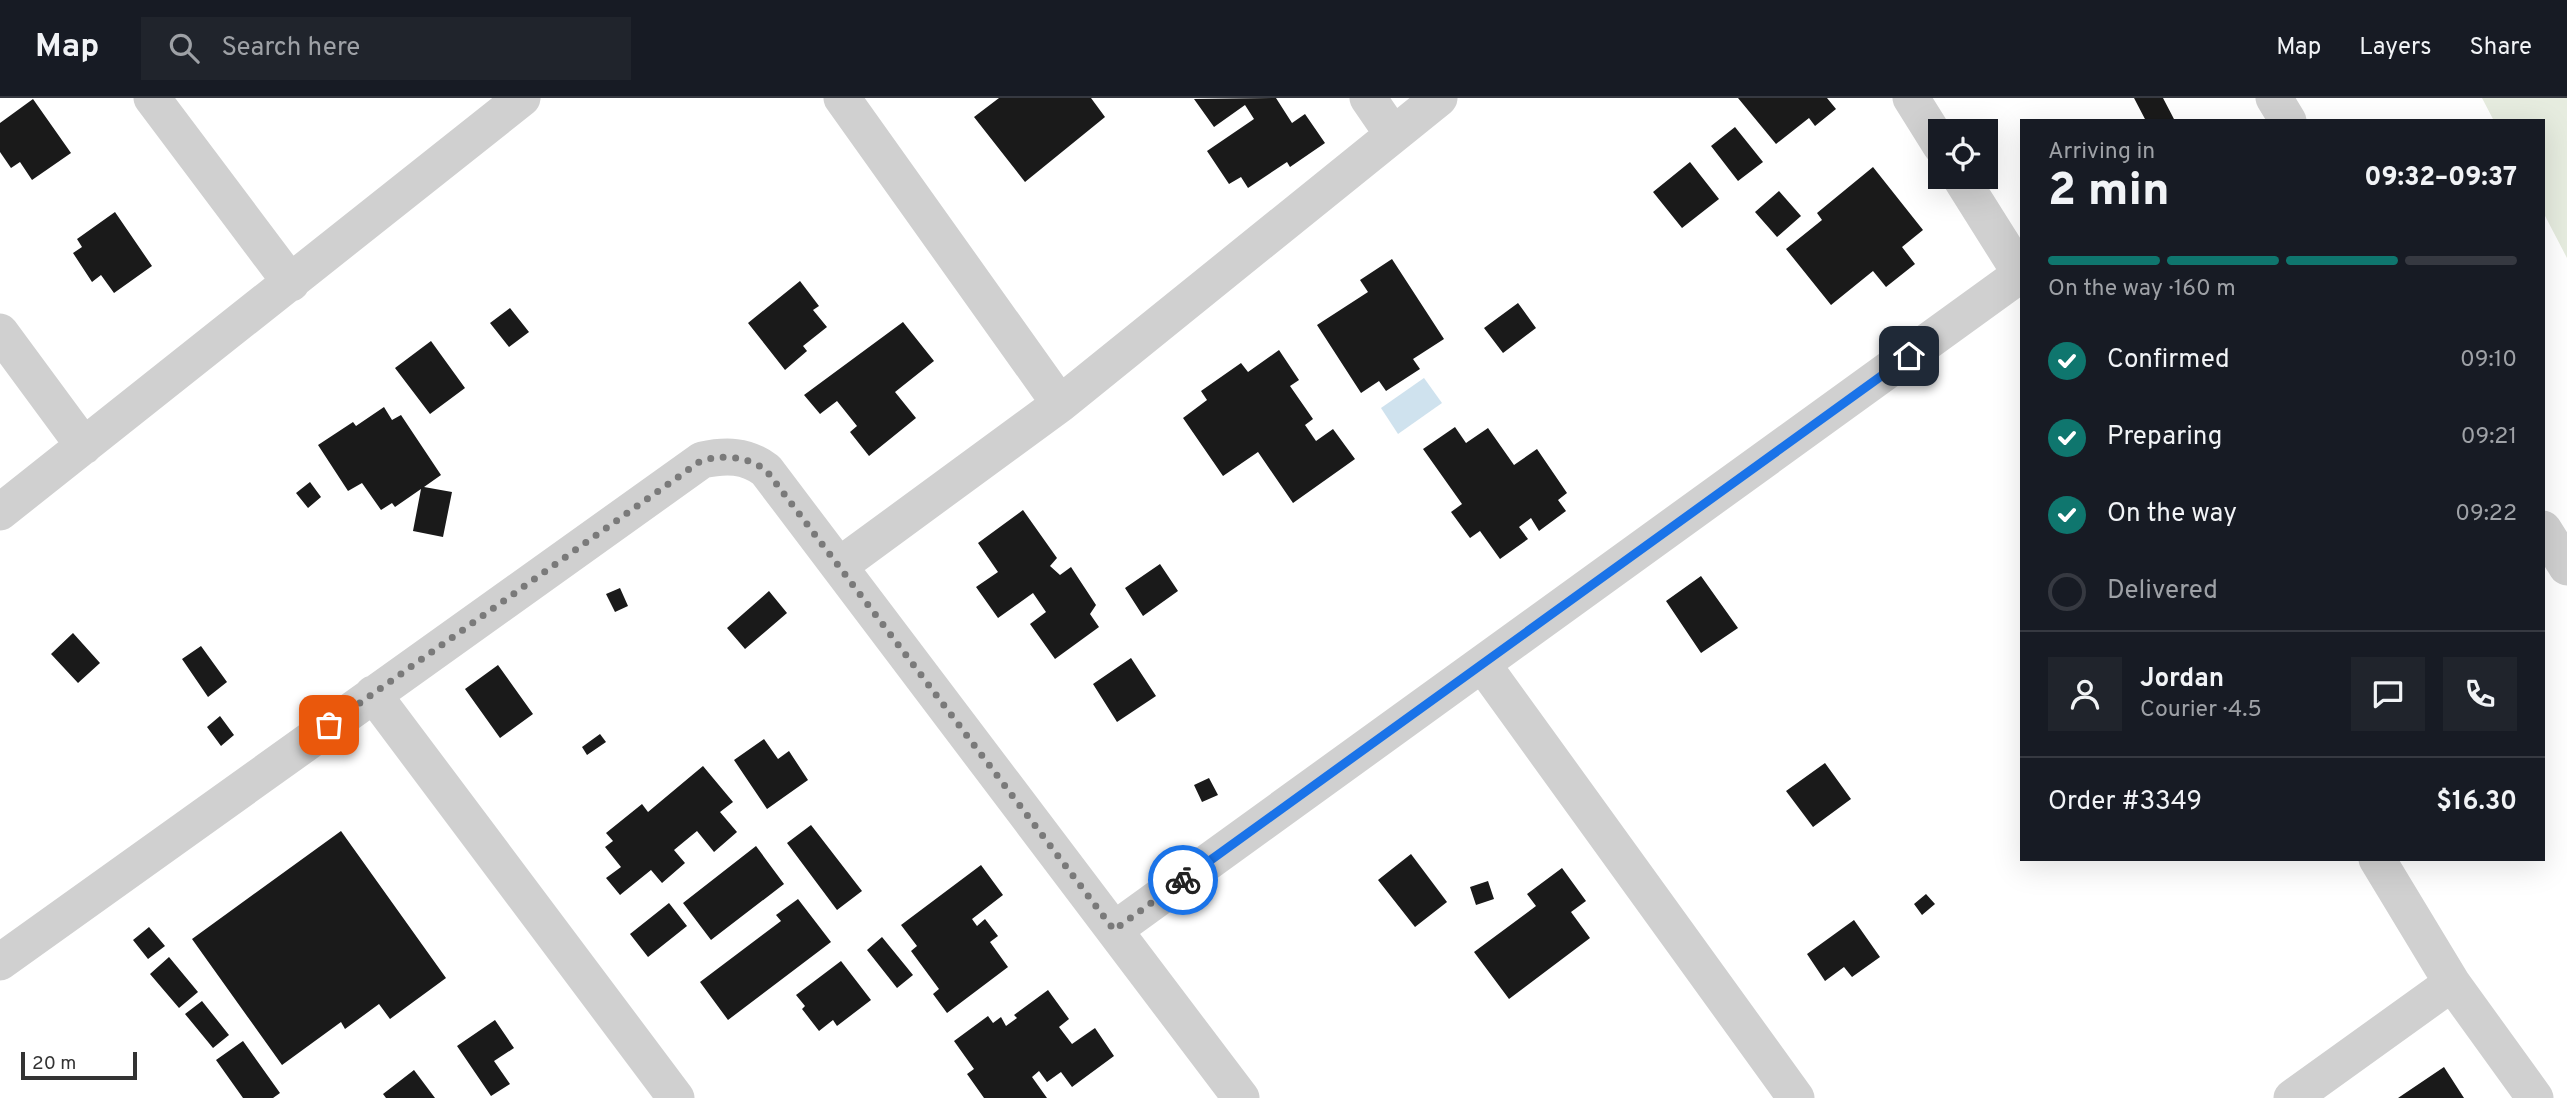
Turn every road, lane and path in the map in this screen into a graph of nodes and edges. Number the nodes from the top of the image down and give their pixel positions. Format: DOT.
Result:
graph roads {
  1 [pos="152,98"];
  2 [pos="522,98"];
  3 [pos="842,98"];
  4 [pos="1368,98"];
  5 [pos="1438,98"];
  6 [pos="1911,98"];
  7 [pos="2274,98"];
  8 [pos="2287,119"];
  9 [pos="1928,125"];
  10 [pos="1392,133"];
  11 [pos="1968,189"];
  12 [pos="2020,272"];
  13 [pos="2020,275"];
  14 [pos="291,283"];
  15 [pos="0,332"];
  16 [pos="1060,404"];
  17 [pos="84,446"];
  18 [pos="0,512"];
  19 [pos="2545,532"];
  20 [pos="839,566"];
  21 [pos="2567,567"];
  22 [pos="1483,665"];
  23 [pos="373,694"];
  24 [pos="2378,861"];
  25 [pos="1114,930"];
  26 [pos="0,962"];
  27 [pos="2452,983"];
  28 [pos="676,1098"];
  29 [pos="1241,1098"];
  30 [pos="1796,1098"];
  31 [pos="2292,1098"];
  32 [pos="2535,1098"];
  1 -- 14 [label="street"];
  2 -- 14 [label="street"];
  3 -- 16 [label="street"];
  4 -- 10 [label="street"];
  5 -- 10 [label="street"];
  6 -- 9 [label="street"];
  7 -- 8 [label="street"];
  10 -- 16 [label="street"];
  11 -- 12 [label="street"];
  13 -- 22 [label="street"];
  14 -- 17 [label="street"];
  15 -- 17 [label="street"];
  16 -- 20 [label="street"];
  17 -- 18 [label="street"];
  19 -- 21 [label="street"];
  20 -- 23 [label="street"];
  20 -- 25 [label="street"];
  22 -- 25 [label="street"];
  22 -- 30 [label="street"];
  23 -- 26 [label="street"];
  23 -- 28 [label="street"];
  24 -- 27 [label="street"];
  25 -- 29 [label="street"];
  27 -- 31 [label="street"];
  27 -- 32 [label="street"];
}
